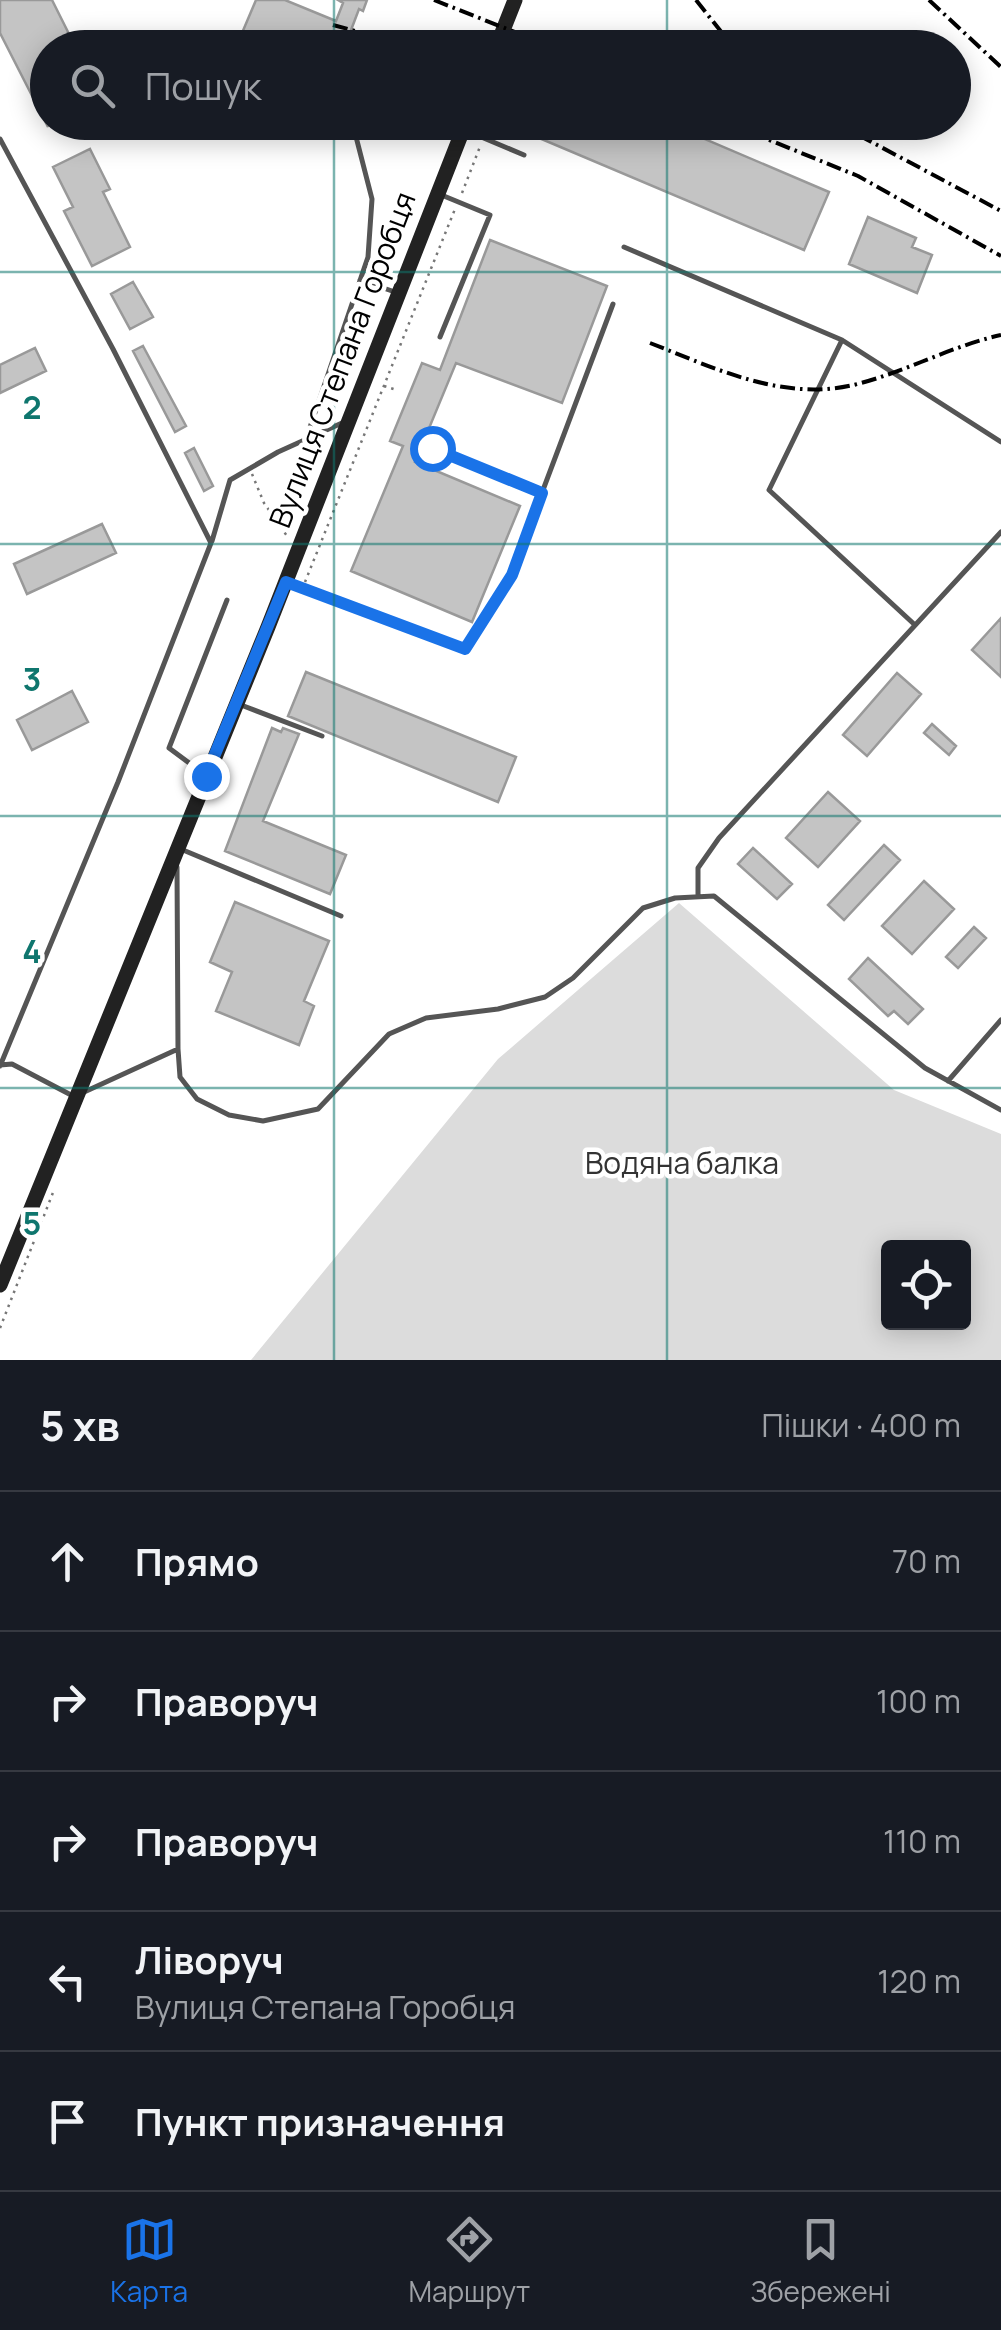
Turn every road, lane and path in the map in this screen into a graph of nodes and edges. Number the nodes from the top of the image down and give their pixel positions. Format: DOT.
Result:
graph roads {
  1 [pos="515,0"];
  2 [pos="503,30"];
  3 [pos="0,139"];
  4 [pos="361,140"];
  5 [pos="459,140"];
  6 [pos="483,140"];
  7 [pos="489,140"];
  8 [pos="358,141"];
  9 [pos="8,154"];
  10 [pos="524,155"];
  11 [pos="0,158"];
  12 [pos="438,194"];
  13 [pos="458,202"];
  14 [pos="624,247"];
  15 [pos="360,280"];
  16 [pos="398,293"];
  17 [pos="612,304"];
  18 [pos="440,337"];
  19 [pos="842,340"];
  20 [pos="364,379"];
  21 [pos="384,386"];
  22 [pos="397,390"];
  23 [pos="349,419"];
  24 [pos="306,439"];
  25 [pos="1001,442"];
  26 [pos="432,448"];
  27 [pos="250,466"];
  28 [pos="542,493"];
  29 [pos="298,531"];
  30 [pos="1001,532"];
  31 [pos="211,543"];
  32 [pos="286,582"];
  33 [pos="302,588"];
  34 [pos="227,600"];
  35 [pos="916,625"];
  36 [pos="236,703"];
  37 [pos="322,736"];
  38 [pos="206,776"];
  39 [pos="176,848"];
  40 [pos="698,897"];
  41 [pos="342,916"];
  42 [pos="1001,1020"];
  43 [pos="178,1049"];
  44 [pos="0,1066"];
  45 [pos="948,1081"];
  46 [pos="74,1097"];
  47 [pos="1001,1110"];
  48 [pos="0,1284"];
  1 -- 2 [label="main road"];
  3 -- 9 [label="lane"];
  4 -- 8 [label="path"];
  5 -- 12 [label="main road, Вулиця Степана Горобця"];
  6 -- 13 [label="path"];
  7 -- 10 [label="lane"];
  8 -- 15 [label="lane"];
  9 -- 11 [label="lane"];
  9 -- 31 [label="lane"];
  12 -- 13 [label="lane"];
  12 -- 16 [label="main road, Вулиця Степана Горобця"];
  13 -- 18 [label="lane"];
  13 -- 21 [label="path"];
  14 -- 19 [label="lane"];
  15 -- 16 [label="lane"];
  15 -- 24 [label="lane"];
  16 -- 20 [label="main road, Вулиця Степана Горобця"];
  17 -- 28 [label="lane"];
  19 -- 25 [label="lane"];
  19 -- 35 [label="lane"];
  20 -- 21 [label="path"];
  20 -- 23 [label="main road, Вулиця Степана Горобця"];
  21 -- 22 [label="path"];
  21 -- 33 [label="path"];
  23 -- 24 [label="lane"];
  23 -- 32 [label="main road, Вулиця Степана Горобця"];
  24 -- 27 [label="lane"];
  26 -- 28 [label="lane"];
  27 -- 29 [label="path"];
  27 -- 31 [label="lane"];
  28 -- 33 [label="lane"];
  30 -- 35 [label="lane"];
  31 -- 44 [label="lane"];
  32 -- 33 [label="lane"];
  32 -- 36 [label="main road, Вулиця Степана Горобця"];
  34 -- 38 [label="lane"];
  35 -- 40 [label="lane"];
  36 -- 37 [label="lane"];
  36 -- 38 [label="main road, Вулиця Степана Горобця"];
  38 -- 39 [label="main road, Вулиця Степана Горобця"];
  39 -- 41 [label="lane"];
  39 -- 43 [label="lane"];
  39 -- 46 [label="main road, Вулиця Степана Горобця"];
  40 -- 43 [label="lane"];
  40 -- 45 [label="lane"];
  42 -- 45 [label="lane"];
  43 -- 46 [label="lane"];
  44 -- 46 [label="lane"];
  45 -- 47 [label="lane"];
  46 -- 48 [label="main road, Вулиця Степана Горобця"];
}
